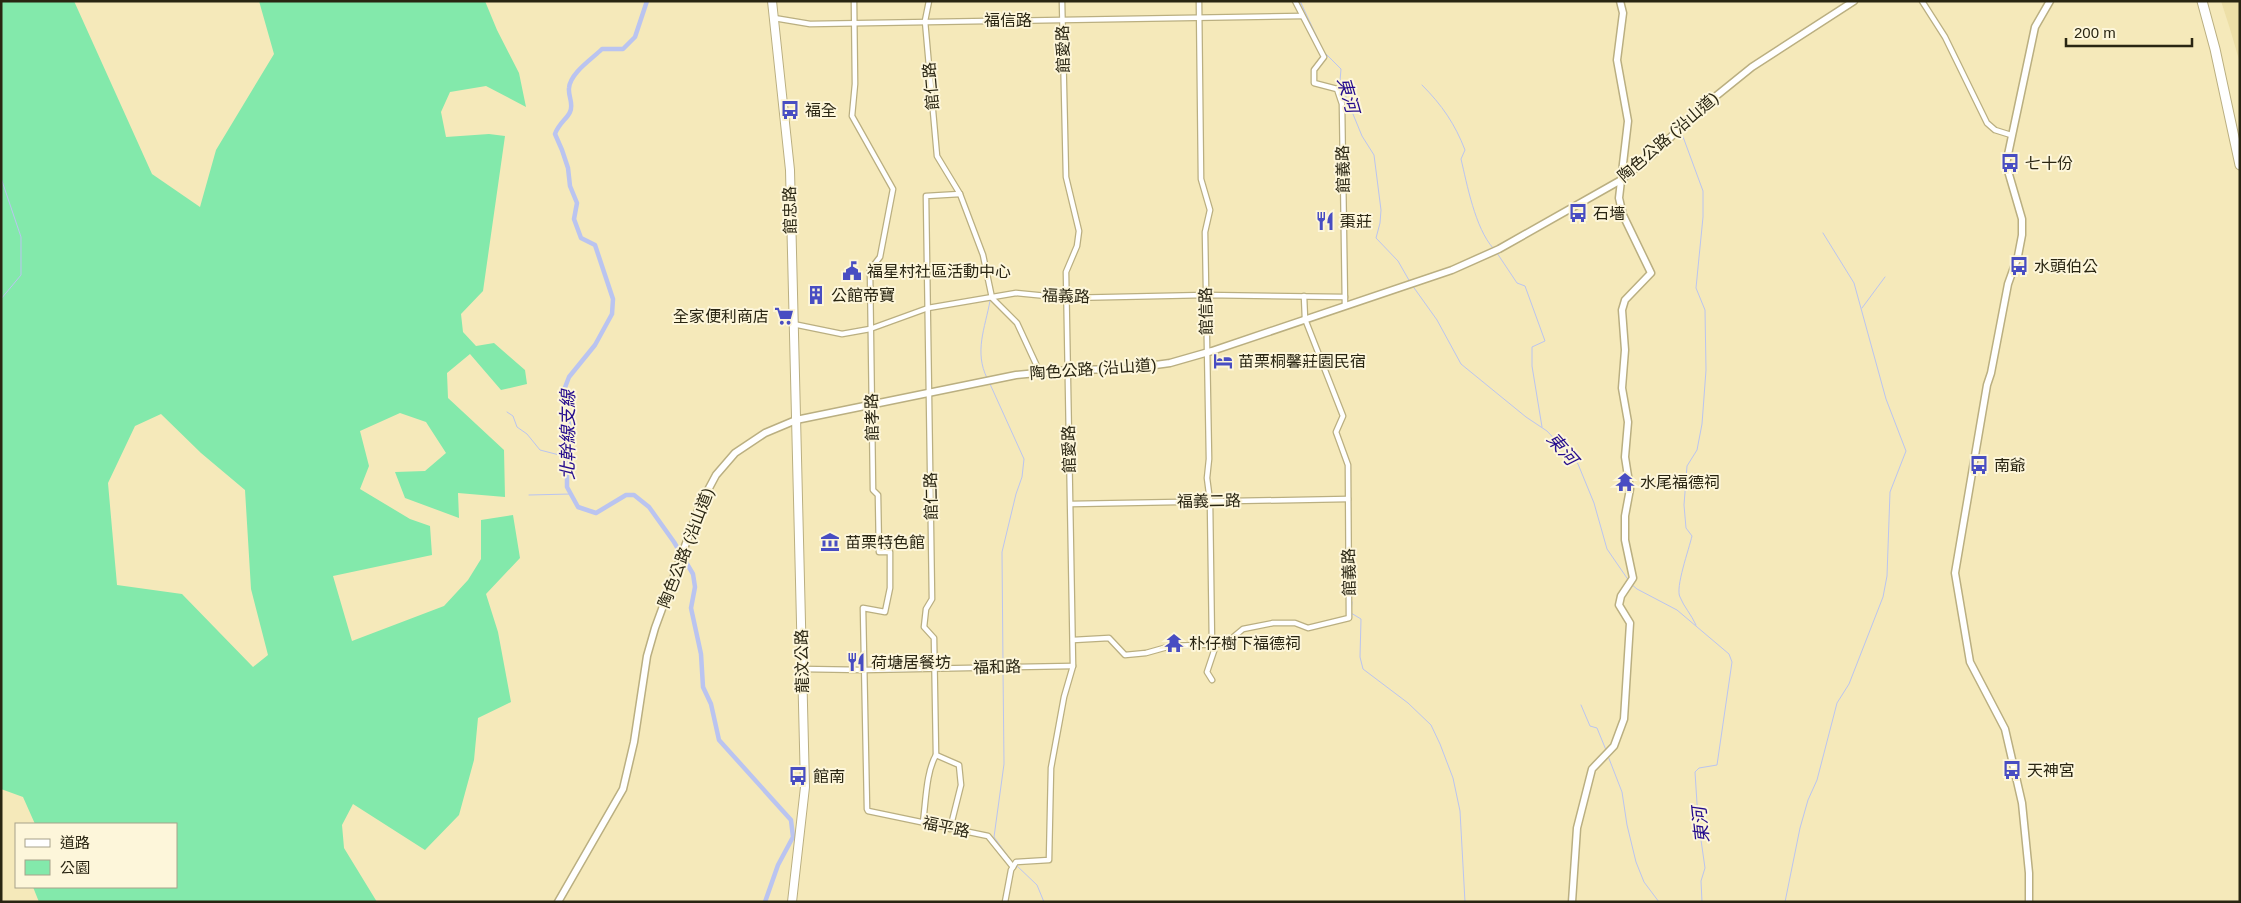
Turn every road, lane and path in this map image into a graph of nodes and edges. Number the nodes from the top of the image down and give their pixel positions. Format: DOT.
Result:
graph roads {
  1 [pos="772,1"];
  2 [pos="854,1"];
  3 [pos="929,1"];
  4 [pos="1062,1"];
  5 [pos="1199,1"];
  6 [pos="1295,1"];
  7 [pos="1620,1"];
  8 [pos="1854,1"];
  9 [pos="1922,1"];
  10 [pos="2050,1"];
  11 [pos="2202,1"];
  12 [pos="2207,1"];
  13 [pos="1302,16"];
  14 [pos="774,18"];
  15 [pos="1199,19"];
  16 [pos="925,21"];
  17 [pos="1063,21"];
  18 [pos="854,23"];
  19 [pos="2240,134"];
  20 [pos="2011,135"];
  21 [pos="2240,165"];
  22 [pos="1621,180"];
  23 [pos="960,194"];
  24 [pos="1206,295"];
  25 [pos="1304,296"];
  26 [pos="1345,297"];
  27 [pos="992,298"];
  28 [pos="1067,298"];
  29 [pos="1345,306"];
  30 [pos="928,308"];
  31 [pos="1306,319"];
  32 [pos="793,324"];
  33 [pos="870,329"];
  34 [pos="1206,353"];
  35 [pos="1036,364"];
  36 [pos="1068,370"];
  37 [pos="929,393"];
  38 [pos="871,405"];
  39 [pos="796,420"];
  40 [pos="1348,499"];
  41 [pos="1210,501"];
  42 [pos="1071,504"];
  43 [pos="1073,640"];
  44 [pos="1212,645"];
  45 [pos="1073,666"];
  46 [pos="802,669"];
  47 [pos="934,669"];
  48 [pos="864,670"];
  49 [pos="1212,680"];
  50 [pos="936,755"];
  51 [pos="867,809"];
  52 [pos="923,822"];
  53 [pos="950,829"];
  54 [pos="1013,867"];
  55 [pos="558,902"];
  56 [pos="792,902"];
  57 [pos="1005,902"];
  58 [pos="1572,902"];
  59 [pos="2029,902"];
  1 -- 14 [label="main road, 館忠路"];
  2 -- 18 [label="street, 館孝路"];
  3 -- 16 [label="street, 館仁路"];
  4 -- 17 [label="street, 館愛路"];
  5 -- 15 [label="street, 館信路"];
  6 -- 13 [label="street, 館義路"];
  7 -- 22 [label="street"];
  8 -- 22 [label="street, 陶色公路 (沿山道)"];
  9 -- 20 [label="street"];
  10 -- 20 [label="street"];
  11 -- 21 [label="highway"];
  12 -- 19 [label="highway"];
  13 -- 15 [label="street, 福信路"];
  13 -- 26 [label="street, 館義路"];
  14 -- 18 [label="street, 福信路"];
  14 -- 32 [label="main road, 館忠路"];
  15 -- 17 [label="street, 福信路"];
  15 -- 24 [label="street, 館信路"];
  16 -- 17 [label="street, 福信路"];
  16 -- 18 [label="street, 福信路"];
  16 -- 23 [label="street, 館仁路"];
  17 -- 28 [label="street, 館愛路"];
  18 -- 33 [label="street, 館孝路"];
  20 -- 59 [label="street"];
  22 -- 29 [label="street, 陶色公路 (沿山道)"];
  22 -- 58 [label="street"];
  23 -- 27 [label="street, 館仁路"];
  23 -- 30 [label="street, 館仁路"];
  24 -- 25 [label="street, 福義路"];
  24 -- 28 [label="street, 福義路"];
  24 -- 34 [label="street, 館信路"];
  25 -- 26 [label="street, 福義路"];
  25 -- 31 [label="street, 館義路"];
  26 -- 29 [label="street, 館義路"];
  27 -- 28 [label="street, 福義路"];
  27 -- 30 [label="street, 福義路"];
  27 -- 35 [label="street"];
  28 -- 36 [label="street, 館愛路"];
  29 -- 31 [label="street, 陶色公路 (沿山道)"];
  30 -- 33 [label="street, 福義路"];
  30 -- 37 [label="street, 館仁路"];
  31 -- 34 [label="street, 陶色公路 (沿山道)"];
  31 -- 40 [label="street, 館義路"];
  32 -- 33 [label="street, 福義路"];
  32 -- 39 [label="main road, 館忠路"];
  33 -- 38 [label="street, 館孝路"];
  34 -- 36 [label="street, 陶色公路 (沿山道)"];
  34 -- 41 [label="street, 館信路"];
  36 -- 37 [label="street, 陶色公路 (沿山道)"];
  36 -- 42 [label="street, 館愛路"];
  37 -- 38 [label="street, 陶色公路 (沿山道)"];
  37 -- 47 [label="street, 館仁路"];
  38 -- 39 [label="street, 陶色公路 (沿山道)"];
  38 -- 48 [label="street, 館孝路"];
  39 -- 46 [label="main road, 龍汶公路"];
  39 -- 55 [label="street, 陶色公路 (沿山道)"];
  40 -- 41 [label="street, 福義二路"];
  40 -- 44 [label="street, 館義路"];
  41 -- 42 [label="street, 福義二路"];
  41 -- 44 [label="street, 館信路"];
  42 -- 43 [label="street, 館愛路"];
  43 -- 44 [label="street"];
  43 -- 45 [label="street, 館愛路"];
  44 -- 49 [label="street, 館信路"];
  45 -- 47 [label="street, 福和路"];
  45 -- 54 [label="street, 館愛路"];
  46 -- 48 [label="street, 福和路"];
  46 -- 56 [label="main road, 龍汶公路"];
  47 -- 48 [label="street, 福和路"];
  47 -- 50 [label="street, 館仁路"];
  48 -- 51 [label="street, 館孝路"];
  50 -- 52 [label="street, 館仁路"];
  50 -- 53 [label="street"];
  51 -- 52 [label="street, 福平路"];
  52 -- 53 [label="street, 福平路"];
  53 -- 54 [label="street, 福平路"];
  54 -- 57 [label="street"];
}
